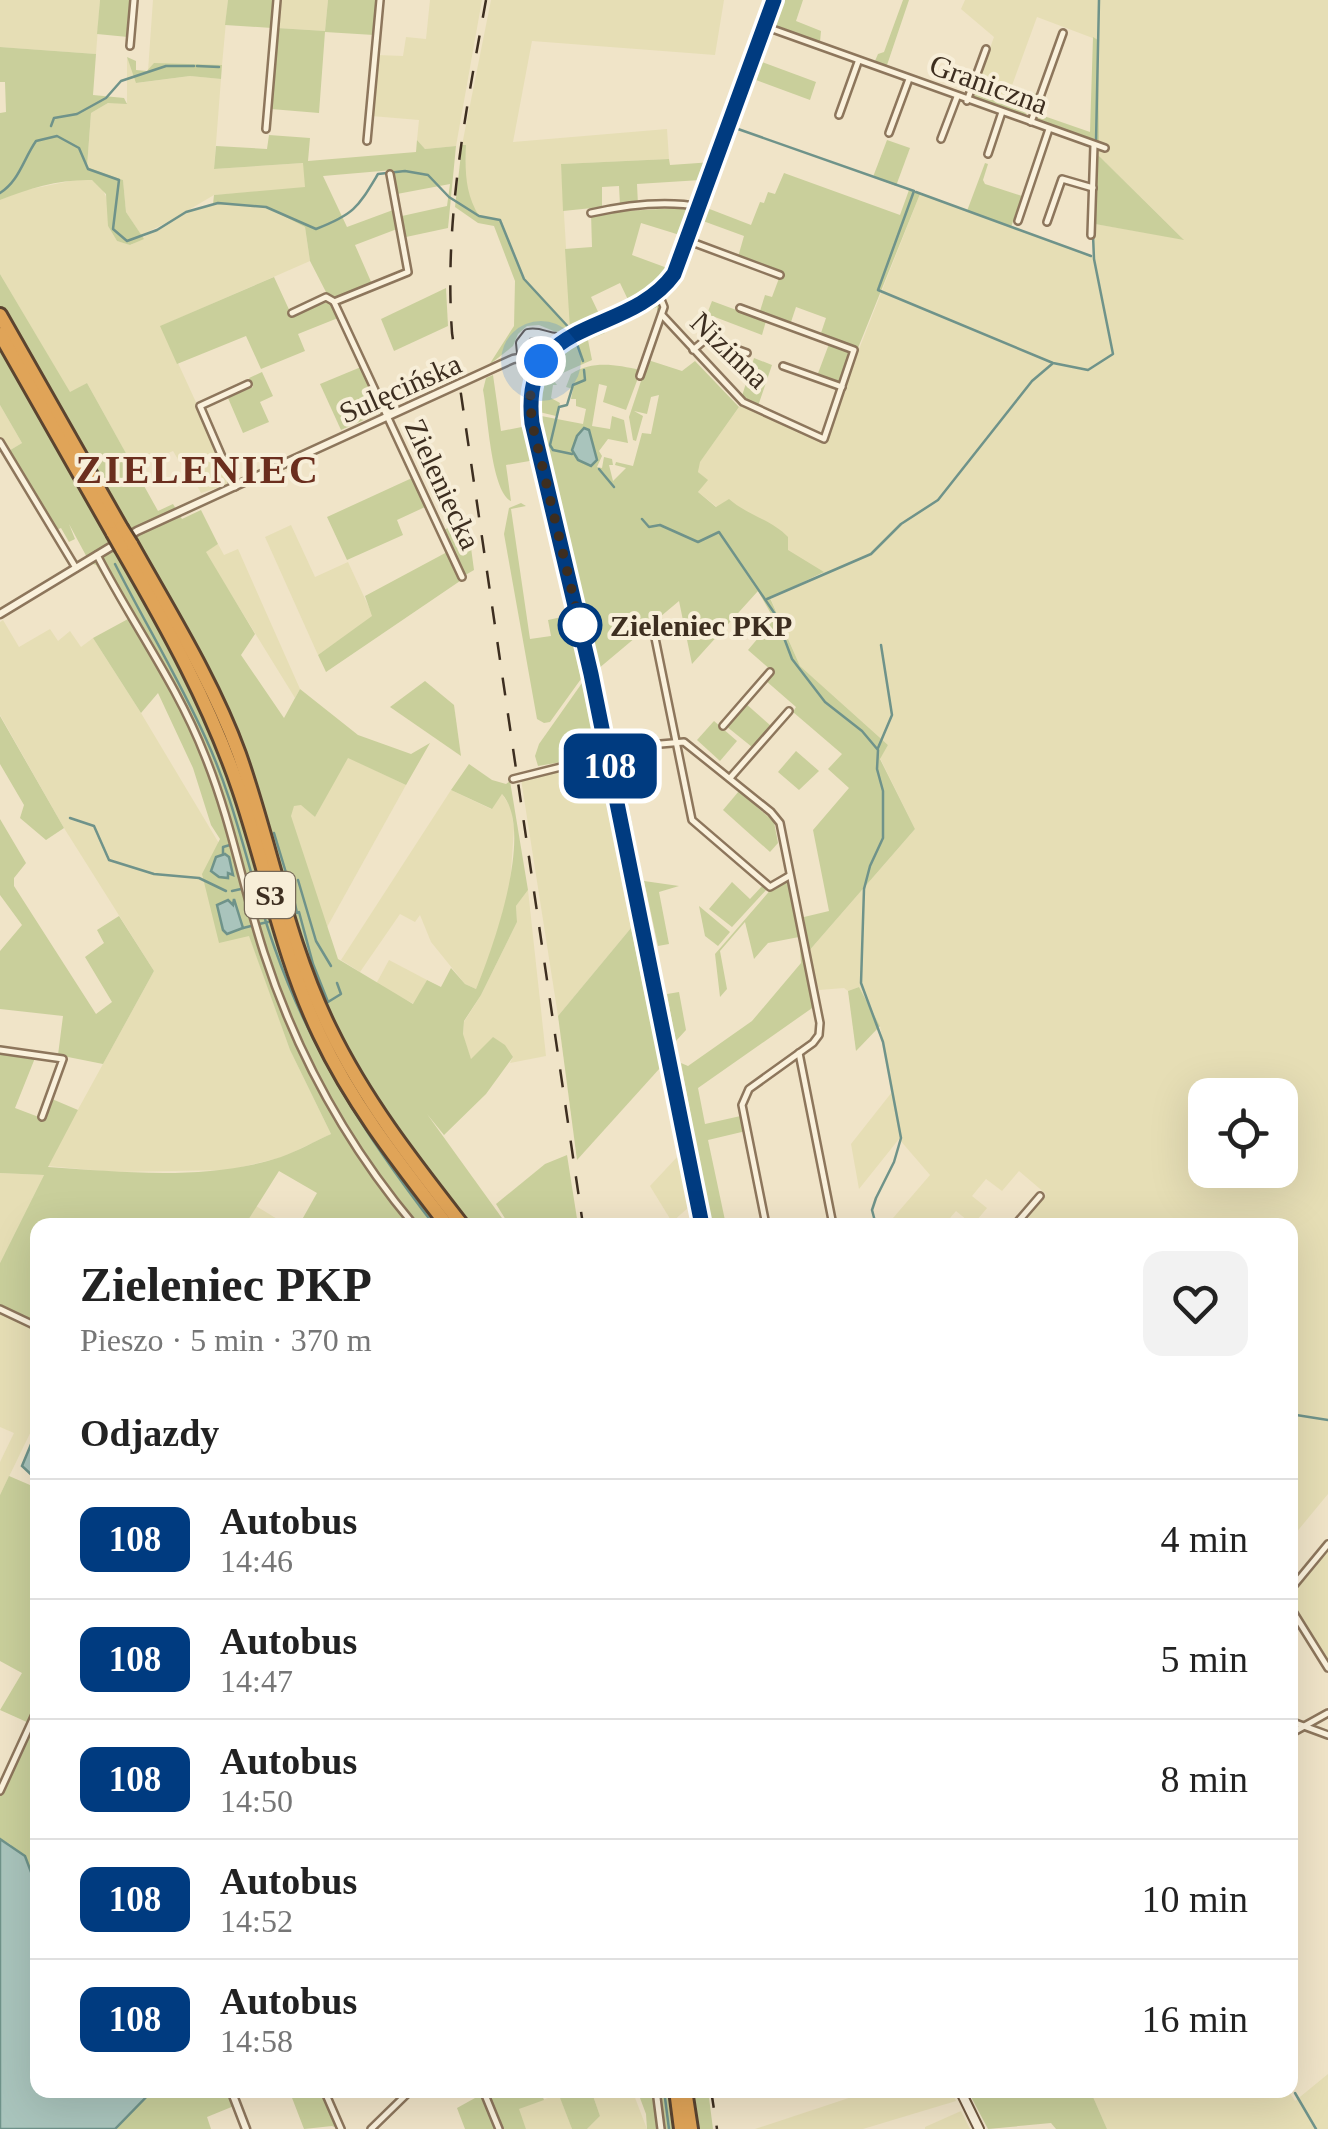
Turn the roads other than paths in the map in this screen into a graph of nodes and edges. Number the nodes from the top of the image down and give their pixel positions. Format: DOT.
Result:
graph roads {
  1 [pos="134,0"];
  2 [pos="276,0"];
  3 [pos="380,0"];
  4 [pos="774,0"];
  5 [pos="764,26"];
  6 [pos="1063,33"];
  7 [pos="130,46"];
  8 [pos="986,49"];
  9 [pos="858,62"];
  10 [pos="908,79"];
  11 [pos="956,97"];
  12 [pos="968,101"];
  13 [pos="1002,112"];
  14 [pos="839,115"];
  15 [pos="1031,122"];
  16 [pos="266,128"];
  17 [pos="1050,129"];
  18 [pos="889,132"];
  19 [pos="941,138"];
  20 [pos="367,141"];
  21 [pos="1094,145"];
  22 [pos="1105,148"];
  23 [pos="988,154"];
  24 [pos="390,174"];
  25 [pos="1093,188"];
  26 [pos="700,206"];
  27 [pos="592,213"];
  28 [pos="1018,221"];
  29 [pos="1047,222"];
  30 [pos="1091,235"];
  31 [pos="688,241"];
  32 [pos="780,275"];
  33 [pos="658,292"];
  34 [pos="334,302"];
  35 [pos="740,308"];
  36 [pos="292,313"];
  37 [pos="662,315"];
  38 [pos="0,316"];
  39 [pos="580,331"];
  40 [pos="0,334"];
  41 [pos="546,336"];
  42 [pos="521,344"];
  43 [pos="693,350"];
  44 [pos="747,353"];
  45 [pos="525,358"];
  46 [pos="544,359"];
  47 [pos="783,366"];
  48 [pos="498,367"];
  49 [pos="640,376"];
  50 [pos="248,384"];
  51 [pos="842,387"];
  52 [pos="530,397"];
  53 [pos="388,418"];
  54 [pos="0,442"];
  55 [pos="234,487"];
  56 [pos="117,530"];
  57 [pos="127,547"];
  58 [pos="97,554"];
  59 [pos="76,568"];
  60 [pos="462,577"];
  61 [pos="0,614"];
  62 [pos="654,633"];
  63 [pos="770,672"];
  64 [pos="788,711"];
  65 [pos="724,726"];
  66 [pos="674,743"];
  67 [pos="608,756"];
  68 [pos="515,777"];
  69 [pos="730,778"];
  70 [pos="791,875"];
  71 [pos="0,1050"];
  72 [pos="799,1053"];
  73 [pos="42,1117"];
  74 [pos="1040,1196"];
  75 [pos="409,1218"];
  76 [pos="442,1218"];
  77 [pos="457,1218"];
  78 [pos="701,1218"];
  79 [pos="765,1218"];
  80 [pos="832,1218"];
  81 [pos="1021,1218"];
  82 [pos="0,1309"];
  83 [pos="30,1323"];
  84 [pos="1328,1544"];
  85 [pos="1298,1580"];
  86 [pos="1298,1620"];
  87 [pos="1328,1668"];
  88 [pos="1328,1713"];
  89 [pos="1298,1724"];
  90 [pos="30,1725"];
  91 [pos="1306,1727"];
  92 [pos="1298,1730"];
  93 [pos="1328,1735"];
  94 [pos="0,1791"];
  95 [pos="234,2098"];
  96 [pos="328,2098"];
  97 [pos="403,2098"];
  98 [pos="486,2098"];
  99 [pos="657,2098"];
  100 [pos="677,2098"];
  101 [pos="687,2098"];
  102 [pos="964,2098"];
  103 [pos="246,2129"];
  104 [pos="342,2129"];
  105 [pos="371,2129"];
  106 [pos="499,2129"];
  107 [pos="661,2129"];
  108 [pos="681,2129"];
  109 [pos="690,2129"];
  110 [pos="979,2129"];
  1 -- 7 [label="street"];
  2 -- 16 [label="street"];
  3 -- 20 [label="street"];
  4 -- 5 [label="main road"];
  5 -- 9 [label="street, Graniczna"];
  5 -- 26 [label="main road"];
  6 -- 15 [label="street"];
  8 -- 12 [label="street"];
  9 -- 10 [label="street, Graniczna"];
  9 -- 14 [label="street"];
  10 -- 11 [label="street, Graniczna"];
  10 -- 18 [label="street"];
  11 -- 12 [label="street, Graniczna"];
  11 -- 19 [label="street"];
  12 -- 13 [label="street, Graniczna"];
  13 -- 15 [label="street, Graniczna"];
  13 -- 23 [label="street"];
  15 -- 17 [label="street, Graniczna"];
  17 -- 21 [label="street, Graniczna"];
  17 -- 28 [label="street"];
  21 -- 22 [label="street, Graniczna"];
  21 -- 25 [label="street"];
  24 -- 34 [label="street"];
  25 -- 29 [label="street"];
  25 -- 30 [label="street"];
  26 -- 27 [label="street"];
  26 -- 31 [label="main road"];
  31 -- 32 [label="street"];
  31 -- 33 [label="main road"];
  33 -- 37 [label="street"];
  33 -- 39 [label="main road"];
  34 -- 36 [label="street"];
  34 -- 53 [label="street, Zieleniecka"];
  35 -- 51 [label="street"];
  37 -- 43 [label="street, Nizinna"];
  37 -- 49 [label="street"];
  38 -- 56 [label="highway, S3"];
  39 -- 41 [label="main road"];
  39 -- 46 [label="main road"];
  40 -- 56 [label="highway, S3"];
  41 -- 42 [label="main road"];
  41 -- 46 [label="main road"];
  42 -- 45 [label="main road"];
  42 -- 48 [label="street, Sulęcińska"];
  43 -- 44 [label="street"];
  43 -- 51 [label="street, Nizinna"];
  45 -- 46 [label="main road"];
  45 -- 48 [label="street, Sulęcińska"];
  45 -- 52 [label="main road"];
  46 -- 52 [label="main road"];
  47 -- 51 [label="street"];
  48 -- 53 [label="street, Sulęcińska"];
  50 -- 55 [label="street"];
  52 -- 67 [label="main road"];
  53 -- 55 [label="street, Sulęcińska"];
  53 -- 60 [label="street, Zieleniecka"];
  54 -- 59 [label="street"];
  55 -- 58 [label="street, Sulęcińska"];
  56 -- 57 [label="highway, S3, bridge"];
  57 -- 76 [label="highway, S3"];
  57 -- 77 [label="highway, S3"];
  58 -- 59 [label="street, Sulęcińska"];
  58 -- 75 [label="street"];
  59 -- 61 [label="street, Sulęcińska"];
  62 -- 66 [label="street"];
  63 -- 65 [label="street"];
  64 -- 69 [label="street"];
  66 -- 67 [label="street"];
  66 -- 69 [label="street"];
  66 -- 70 [label="street"];
  67 -- 68 [label="street"];
  67 -- 78 [label="main road"];
  69 -- 70 [label="street"];
  70 -- 72 [label="street"];
  71 -- 73 [label="street"];
  72 -- 79 [label="street"];
  72 -- 80 [label="street"];
  74 -- 81 [label="street"];
  82 -- 83 [label="street"];
  84 -- 85 [label="street"];
  86 -- 87 [label="street"];
  88 -- 91 [label="street"];
  89 -- 91 [label="street"];
  90 -- 94 [label="street"];
  91 -- 92 [label="street"];
  91 -- 93 [label="street"];
  95 -- 103 [label="street"];
  96 -- 104 [label="street"];
  97 -- 105 [label="street"];
  98 -- 106 [label="street"];
  99 -- 107 [label="street"];
  100 -- 108 [label="highway"];
  101 -- 109 [label="highway"];
  102 -- 110 [label="main road"];
}
